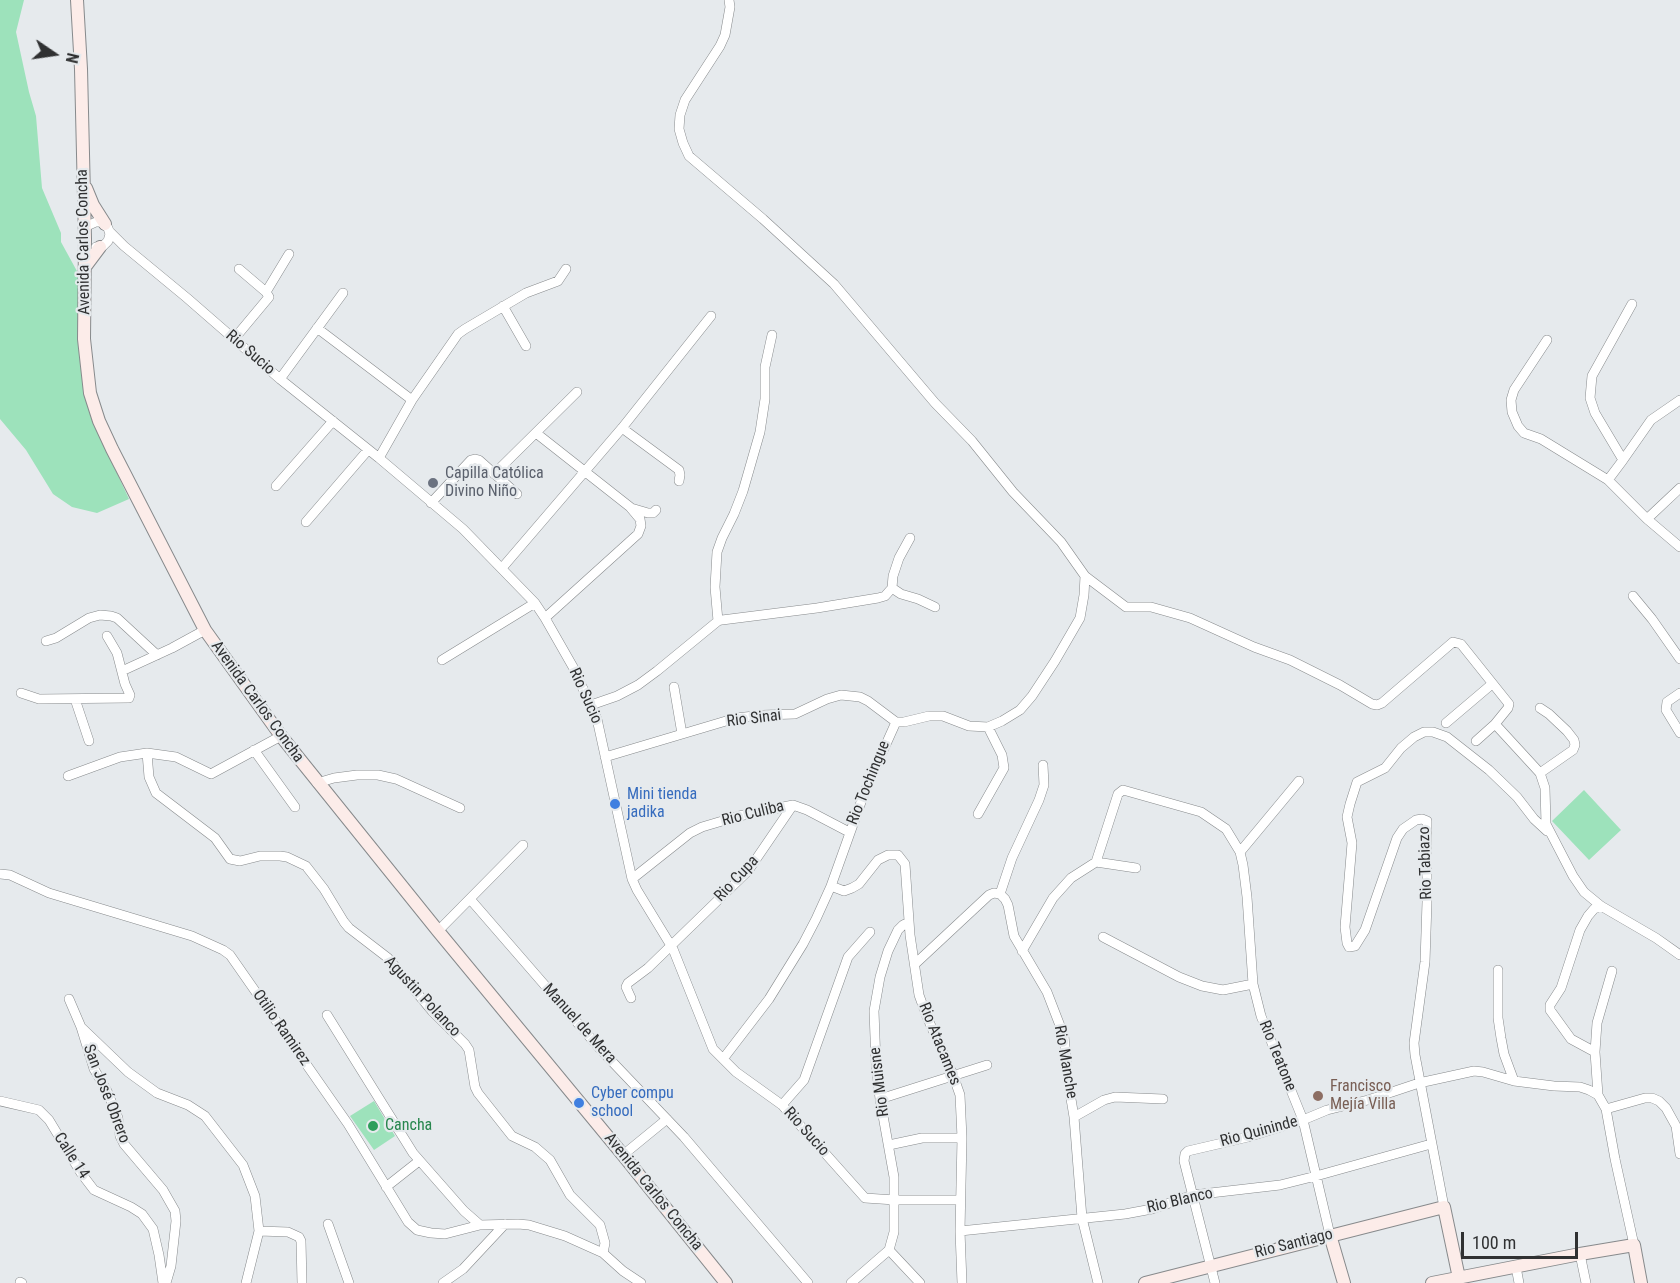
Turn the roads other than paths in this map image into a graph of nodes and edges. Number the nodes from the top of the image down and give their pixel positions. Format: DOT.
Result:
graph roads {
  1 [pos="77,0"];
  2 [pos="729,0"];
  3 [pos="83,181"];
  4 [pos="107,228"];
  5 [pos="85,237"];
  6 [pos="102,246"];
  7 [pos="124,246"];
  8 [pos="289,254"];
  9 [pos="85,267"];
  10 [pos="239,269"];
  11 [pos="566,269"];
  12 [pos="266,292"];
  13 [pos="343,293"];
  14 [pos="1632,303"];
  15 [pos="503,306"];
  16 [pos="711,316"];
  17 [pos="318,328"];
  18 [pos="772,335"];
  19 [pos="234,339"];
  20 [pos="1547,340"];
  21 [pos="526,346"];
  22 [pos="280,379"];
  23 [pos="577,392"];
  24 [pos="412,400"];
  25 [pos="1680,400"];
  26 [pos="333,421"];
  27 [pos="622,428"];
  28 [pos="536,433"];
  29 [pos="368,450"];
  30 [pos="379,458"];
  31 [pos="1623,460"];
  32 [pos="583,471"];
  33 [pos="494,474"];
  34 [pos="1608,480"];
  35 [pos="679,481"];
  36 [pos="276,486"];
  37 [pos="1680,488"];
  38 [pos="517,494"];
  39 [pos="431,503"];
  40 [pos="630,507"];
  41 [pos="656,510"];
  42 [pos="1647,519"];
  43 [pos="306,522"];
  44 [pos="910,538"];
  45 [pos="1680,547"];
  46 [pos="502,568"];
  47 [pos="1085,576"];
  48 [pos="891,588"];
  49 [pos="1633,596"];
  50 [pos="535,603"];
  51 [pos="935,607"];
  52 [pos="545,618"];
  53 [pos="718,621"];
  54 [pos="205,630"];
  55 [pos="107,636"];
  56 [pos="46,641"];
  57 [pos="157,654"];
  58 [pos="1680,659"];
  59 [pos="441,660"];
  60 [pos="122,671"];
  61 [pos="1492,684"];
  62 [pos="674,687"];
  63 [pos="21,693"];
  64 [pos="1680,693"];
  65 [pos="75,699"];
  66 [pos="591,705"];
  67 [pos="1540,708"];
  68 [pos="896,722"];
  69 [pos="1446,723"];
  70 [pos="1495,724"];
  71 [pos="988,727"];
  72 [pos="1680,733"];
  73 [pos="682,734"];
  74 [pos="281,736"];
  75 [pos="89,741"];
  76 [pos="1476,741"];
  77 [pos="254,750"];
  78 [pos="147,753"];
  79 [pos="605,757"];
  80 [pos="1043,765"];
  81 [pos="1540,773"];
  82 [pos="68,776"];
  83 [pos="1299,781"];
  84 [pos="317,783"];
  85 [pos="793,805"];
  86 [pos="295,807"];
  87 [pos="460,808"];
  88 [pos="978,814"];
  89 [pos="849,832"];
  90 [pos="1551,834"];
  91 [pos="523,845"];
  92 [pos="1240,852"];
  93 [pos="1096,862"];
  94 [pos="1136,868"];
  95 [pos="0,874"];
  96 [pos="632,879"];
  97 [pos="831,886"];
  98 [pos="1000,894"];
  99 [pos="470,899"];
  100 [pos="1600,906"];
  101 [pos="909,922"];
  102 [pos="438,931"];
  103 [pos="870,932"];
  104 [pos="1103,937"];
  105 [pos="671,945"];
  106 [pos="1022,951"];
  107 [pos="1680,955"];
  108 [pos="915,964"];
  109 [pos="1498,970"];
  110 [pos="1612,971"];
  111 [pos="1253,984"];
  112 [pos="632,998"];
  113 [pos="69,999"];
  114 [pos="327,1014"];
  115 [pos="81,1027"];
  116 [pos="1595,1052"];
  117 [pos="723,1059"];
  118 [pos="987,1065"];
  119 [pos="953,1075"];
  120 [pos="1514,1081"];
  121 [pos="1419,1083"];
  122 [pos="1598,1095"];
  123 [pos="880,1098"];
  124 [pos="1163,1099"];
  125 [pos="0,1101"];
  126 [pos="782,1105"];
  127 [pos="1606,1109"];
  128 [pos="1074,1117"];
  129 [pos="667,1119"];
  130 [pos="1303,1120"];
  131 [pos="962,1138"];
  132 [pos="1431,1144"];
  133 [pos="889,1145"];
  134 [pos="1680,1154"];
  135 [pos="623,1155"];
  136 [pos="419,1161"];
  137 [pos="1316,1176"];
  138 [pos="386,1187"];
  139 [pos="1193,1195"];
  140 [pos="895,1200"];
  141 [pos="960,1200"];
  142 [pos="1444,1207"];
  143 [pos="1082,1218"];
  144 [pos="328,1224"];
  145 [pos="505,1224"];
  146 [pos="480,1225"];
  147 [pos="259,1231"];
  148 [pos="960,1231"];
  149 [pos="1330,1235"];
  150 [pos="1634,1245"];
  151 [pos="889,1250"];
  152 [pos="603,1253"];
  153 [pos="1581,1254"];
  154 [pos="1211,1266"];
  155 [pos="1516,1267"];
  156 [pos="1459,1280"];
  157 [pos="165,1283"];
  158 [pos="246,1283"];
  159 [pos="302,1283"];
  160 [pos="349,1283"];
  161 [pos="443,1283"];
  162 [pos="641,1283"];
  163 [pos="726,1283"];
  164 [pos="808,1283"];
  165 [pos="851,1283"];
  166 [pos="920,1283"];
  167 [pos="962,1283"];
  168 [pos="1098,1283"];
  169 [pos="1145,1283"];
  170 [pos="1215,1283"];
  171 [pos="1344,1283"];
  172 [pos="1432,1283"];
  173 [pos="1519,1283"];
  174 [pos="1586,1283"];
  175 [pos="1641,1283"];
  1 -- 3 [label="street, Avenida Carlos Concha"];
  2 -- 47 [label="street"];
  3 -- 4 [label="street"];
  3 -- 5 [label="street, Avenida Carlos Concha"];
  4 -- 5 [label="street"];
  4 -- 6 [label="street"];
  4 -- 7 [label="street, Rio Sucio"];
  5 -- 6 [label="street"];
  5 -- 9 [label="street, Avenida Carlos Concha"];
  6 -- 7 [label="street"];
  6 -- 9 [label="street"];
  7 -- 19 [label="street, Rio Sucio"];
  8 -- 12 [label="street"];
  9 -- 54 [label="street, Avenida Carlos Concha"];
  10 -- 12 [label="street"];
  11 -- 15 [label="street"];
  12 -- 19 [label="street"];
  13 -- 17 [label="street"];
  14 -- 31 [label="street"];
  15 -- 21 [label="street"];
  15 -- 24 [label="street"];
  16 -- 27 [label="street"];
  17 -- 22 [label="street"];
  17 -- 24 [label="street"];
  18 -- 53 [label="street"];
  19 -- 22 [label="street, Rio Sucio"];
  20 -- 34 [label="street"];
  22 -- 26 [label="street, Rio Sucio"];
  23 -- 28 [label="street"];
  24 -- 30 [label="street"];
  25 -- 31 [label="street"];
  26 -- 29 [label="street, Rio Sucio"];
  26 -- 36 [label="street"];
  27 -- 32 [label="street"];
  27 -- 35 [label="street"];
  28 -- 32 [label="street"];
  28 -- 33 [label="street"];
  29 -- 30 [label="street, Rio Sucio"];
  29 -- 43 [label="street"];
  30 -- 39 [label="street, Rio Sucio"];
  31 -- 34 [label="street"];
  32 -- 40 [label="street"];
  32 -- 46 [label="street"];
  33 -- 38 [label="street"];
  33 -- 39 [label="street"];
  34 -- 42 [label="street"];
  37 -- 42 [label="street"];
  39 -- 46 [label="street, Rio Sucio"];
  40 -- 41 [label="street"];
  40 -- 52 [label="street"];
  42 -- 45 [label="street"];
  44 -- 48 [label="street"];
  46 -- 50 [label="street, Rio Sucio"];
  47 -- 61 [label="street"];
  47 -- 71 [label="street"];
  48 -- 51 [label="street"];
  48 -- 53 [label="street"];
  49 -- 58 [label="street"];
  50 -- 52 [label="street, Rio Sucio"];
  50 -- 59 [label="street"];
  52 -- 66 [label="street, Rio Sucio"];
  53 -- 66 [label="street"];
  54 -- 57 [label="street"];
  54 -- 74 [label="street, Avenida Carlos Concha"];
  55 -- 60 [label="street"];
  56 -- 57 [label="street"];
  57 -- 60 [label="street"];
  60 -- 65 [label="street"];
  61 -- 69 [label="street"];
  61 -- 70 [label="street"];
  62 -- 73 [label="street"];
  63 -- 65 [label="street"];
  64 -- 72 [label="street"];
  65 -- 75 [label="street"];
  66 -- 79 [label="street, Rio Sucio"];
  67 -- 81 [label="street"];
  68 -- 71 [label="street, Rio Tochingue"];
  68 -- 73 [label="street, Rio Sinai"];
  68 -- 89 [label="street, Rio Tochingue"];
  70 -- 76 [label="street"];
  70 -- 81 [label="street"];
  71 -- 88 [label="street"];
  73 -- 79 [label="street, Rio Sinai"];
  74 -- 77 [label="street"];
  74 -- 84 [label="street, Avenida Carlos Concha"];
  77 -- 78 [label="street"];
  77 -- 86 [label="street"];
  78 -- 82 [label="street"];
  78 -- 152 [label="street, Agustin Polanco"];
  79 -- 96 [label="street, Rio Sucio"];
  80 -- 98 [label="street"];
  81 -- 90 [label="street"];
  83 -- 92 [label="street"];
  84 -- 87 [label="street"];
  84 -- 102 [label="street, Avenida Carlos Concha"];
  85 -- 89 [label="street, Rio Culiba"];
  85 -- 96 [label="street, Rio Culiba"];
  85 -- 105 [label="street, Rio Cupa"];
  89 -- 97 [label="street, Rio Tochingue"];
  90 -- 100 [label="street"];
  90 -- 121 [label="street, Rio Tabiazo"];
  91 -- 99 [label="street"];
  92 -- 93 [label="street, Rio Teatone"];
  92 -- 111 [label="street, Rio Teatone"];
  93 -- 94 [label="street"];
  93 -- 106 [label="street"];
  95 -- 138 [label="street, Otilio Ramirez"];
  96 -- 105 [label="street, Rio Sucio"];
  97 -- 101 [label="street, Rio Atacames"];
  97 -- 117 [label="street, Rio Tochingue"];
  98 -- 106 [label="street, Rio Manche"];
  98 -- 108 [label="street"];
  99 -- 102 [label="street"];
  99 -- 129 [label="street, Manuel de Mera"];
  100 -- 107 [label="street"];
  100 -- 116 [label="street"];
  101 -- 108 [label="street, Rio Atacames"];
  101 -- 123 [label="street, Rio Muisne"];
  102 -- 135 [label="street, Avenida Carlos Concha"];
  103 -- 126 [label="street"];
  104 -- 111 [label="street"];
  105 -- 112 [label="street, Rio Cupa"];
  105 -- 117 [label="street, Rio Sucio"];
  106 -- 128 [label="street, Rio Manche"];
  108 -- 119 [label="street, Rio Atacames"];
  109 -- 120 [label="street"];
  110 -- 116 [label="street"];
  111 -- 130 [label="street, Rio Teatone"];
  113 -- 115 [label="street, San José Obrero"];
  114 -- 136 [label="street"];
  115 -- 147 [label="street"];
  115 -- 157 [label="street, San José Obrero"];
  116 -- 122 [label="street"];
  117 -- 126 [label="street, Rio Sucio"];
  118 -- 119 [label="street"];
  119 -- 123 [label="street"];
  119 -- 131 [label="street, Rio Atacames"];
  120 -- 121 [label="street, Rio Quininde"];
  120 -- 122 [label="street, Rio Quininde"];
  121 -- 130 [label="street, Rio Quininde"];
  121 -- 132 [label="street, Rio Tabiazo"];
  122 -- 127 [label="street"];
  123 -- 133 [label="street, Rio Muisne"];
  124 -- 128 [label="street"];
  125 -- 157 [label="street, Calle 14"];
  126 -- 140 [label="street, Rio Sucio"];
  127 -- 134 [label="street"];
  127 -- 150 [label="street"];
  128 -- 143 [label="street, Rio Manche"];
  129 -- 135 [label="street"];
  129 -- 164 [label="street, Manuel de Mera"];
  130 -- 137 [label="street, Rio Teatone"];
  130 -- 139 [label="street, Rio Quininde"];
  131 -- 133 [label="street"];
  131 -- 141 [label="street, Rio Atacames"];
  132 -- 137 [label="street, Rio Blanco"];
  132 -- 142 [label="street, Rio Tabiazo"];
  133 -- 140 [label="street, Rio Muisne"];
  135 -- 163 [label="street, Avenida Carlos Concha"];
  136 -- 138 [label="street"];
  136 -- 146 [label="street"];
  137 -- 139 [label="street, Rio Blanco"];
  137 -- 149 [label="street, Rio Teatone"];
  138 -- 146 [label="street, Otilio Ramirez"];
  139 -- 143 [label="street, Rio Blanco"];
  139 -- 154 [label="street"];
  140 -- 141 [label="street, Rio Sucio"];
  140 -- 151 [label="street, Rio Muisne"];
  141 -- 148 [label="street, Rio Atacames"];
  142 -- 149 [label="street, Rio Santiago"];
  142 -- 156 [label="street, Rio Tabiazo"];
  143 -- 148 [label="street, Rio Blanco"];
  143 -- 168 [label="street, Rio Manche"];
  144 -- 160 [label="street"];
  145 -- 146 [label="street, Otilio Ramirez"];
  145 -- 152 [label="street, Otilio Ramirez"];
  145 -- 161 [label="street"];
  147 -- 158 [label="street"];
  147 -- 159 [label="street"];
  148 -- 167 [label="street, Rio Atacames"];
  149 -- 154 [label="street, Rio Santiago"];
  149 -- 171 [label="street, Rio Teatone"];
  150 -- 153 [label="street"];
  150 -- 175 [label="street"];
  151 -- 165 [label="street"];
  151 -- 166 [label="street"];
  152 -- 162 [label="street, Otilio Ramirez"];
  153 -- 155 [label="street"];
  153 -- 174 [label="street"];
  154 -- 169 [label="street, Rio Santiago"];
  154 -- 170 [label="street"];
  155 -- 156 [label="street"];
  155 -- 173 [label="street"];
  156 -- 172 [label="street"];
}
